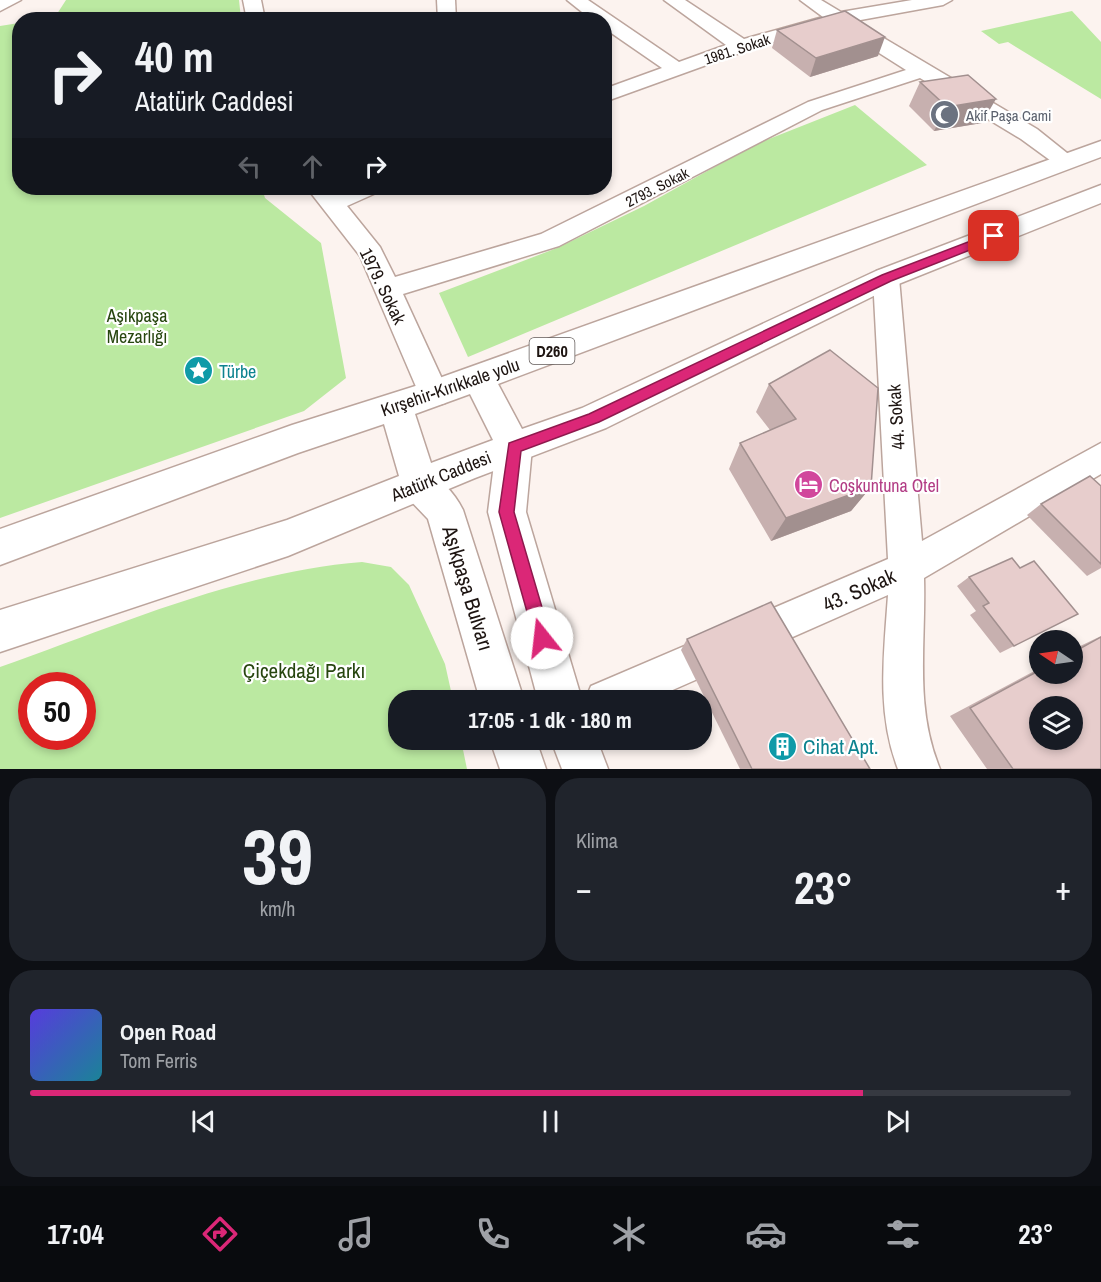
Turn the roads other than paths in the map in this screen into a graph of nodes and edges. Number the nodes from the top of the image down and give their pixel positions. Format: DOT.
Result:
graph roads {
  1 [pos="12,0"];
  2 [pos="576,0"];
  3 [pos="673,0"];
  4 [pos="809,0"];
  5 [pos="943,0"];
  6 [pos="0,6"];
  7 [pos="593,12"];
  8 [pos="838,18"];
  9 [pos="612,25"];
  10 [pos="741,46"];
  11 [pos="676,69"];
  12 [pos="922,72"];
  13 [pos="612,93"];
  14 [pos="1101,148"];
  15 [pos="1066,161"];
  16 [pos="1101,193"];
  17 [pos="325,195"];
  18 [pos="886,278"];
  19 [pos="386,289"];
  20 [pos="479,378"];
  21 [pos="434,394"];
  22 [pos="394,406"];
  23 [pos="514,448"];
  24 [pos="1101,457"];
  25 [pos="420,484"];
  26 [pos="0,547"];
  27 [pos="906,569"];
  28 [pos="0,630"];
  29 [pos="499,690"];
  30 [pos="557,690"];
  31 [pos="628,690"];
  32 [pos="516,750"];
  33 [pos="578,750"];
  34 [pos="523,769"];
  35 [pos="585,769"];
  36 [pos="920,769"];
  1 -- 6 [label="street"];
  2 -- 7 [label="street"];
  3 -- 10 [label="street"];
  4 -- 8 [label="street"];
  5 -- 8 [label="street, 1981. Sokak"];
  8 -- 10 [label="street, 1981. Sokak"];
  8 -- 12 [label="street"];
  9 -- 11 [label="street"];
  10 -- 11 [label="street, 1981. Sokak"];
  11 -- 13 [label="street, 1981. Sokak"];
  12 -- 15 [label="street"];
  12 -- 19 [label="street, 2793. Sokak"];
  14 -- 15 [label="main road, Kırşehir-Kırıkkale yolu / D260"];
  15 -- 20 [label="main road, Kırşehir-Kırıkkale yolu / D260"];
  16 -- 18 [label="main road, Atatürk Caddesi"];
  17 -- 19 [label="street, 1979. Sokak"];
  18 -- 23 [label="main road, Atatürk Caddesi"];
  18 -- 27 [label="street, 44. Sokak"];
  19 -- 21 [label="street, 1979. Sokak"];
  20 -- 21 [label="main road, Kırşehir-Kırıkkale yolu / D260"];
  20 -- 23 [label="main road"];
  21 -- 22 [label="main road, Kırşehir-Kırıkkale yolu / D260"];
  22 -- 25 [label="main road"];
  22 -- 26 [label="main road, Kırşehir-Kırıkkale yolu / D260"];
  23 -- 25 [label="main road, Atatürk Caddesi"];
  23 -- 30 [label="main road"];
  24 -- 27 [label="street, 43. Sokak"];
  25 -- 28 [label="main road, Atatürk Caddesi"];
  25 -- 29 [label="main road, Aşıkpaşa Bulvarı"];
  27 -- 31 [label="street, 43. Sokak"];
  27 -- 36 [label="street, 44. Sokak"];
  32 -- 34 [label="main road"];
  33 -- 35 [label="main road"];
}
